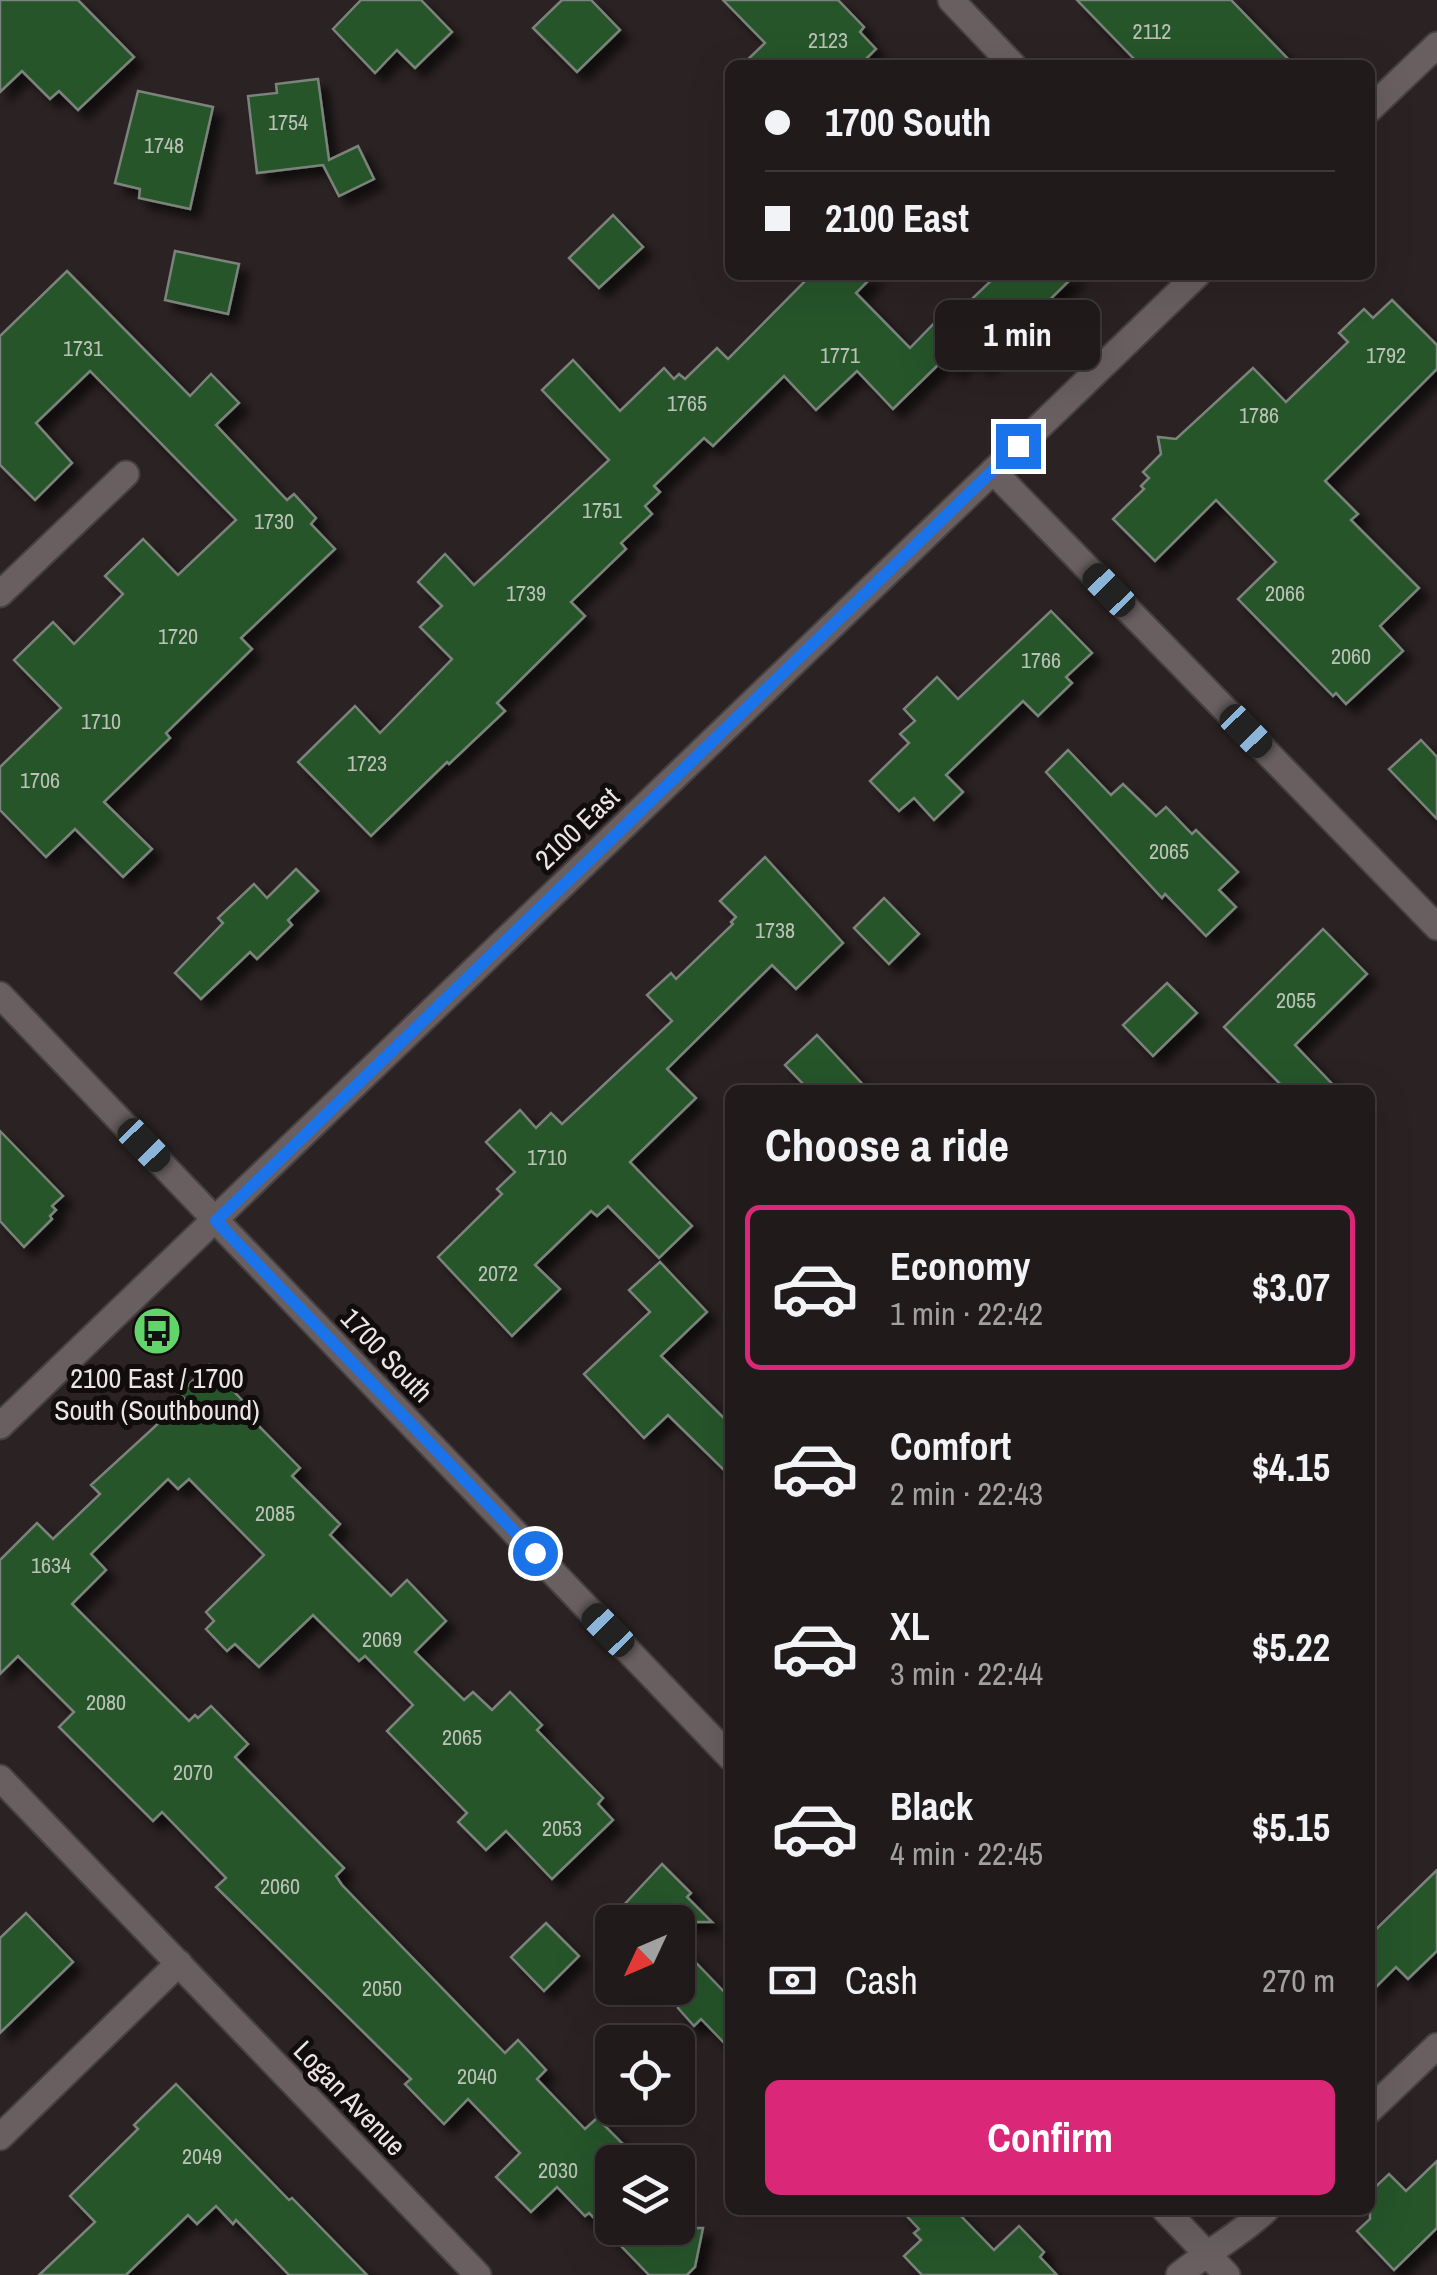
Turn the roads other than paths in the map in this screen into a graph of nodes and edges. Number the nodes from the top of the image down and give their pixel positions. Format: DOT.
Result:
graph roads {
  1 [pos="951,0"];
  2 [pos="1437,45"];
  3 [pos="1008,60"];
  4 [pos="1375,105"];
  5 [pos="1192,280"];
  6 [pos="993,471"];
  7 [pos="126,474"];
  8 [pos="0,594"];
  9 [pos="1437,927"];
  10 [pos="0,995"];
  11 [pos="216,1221"];
  12 [pos="0,1426"];
  13 [pos="725,1751"];
  14 [pos="0,1778"];
  15 [pos="179,1963"];
  16 [pos="1437,2046"];
  17 [pos="1375,2105"];
  18 [pos="0,2137"];
  19 [pos="1170,2215"];
  20 [pos="1261,2215"];
  21 [pos="1206,2253"];
  22 [pos="478,2275"];
  23 [pos="1179,2275"];
  24 [pos="1228,2275"];
  1 -- 3 [label="street"];
  2 -- 4 [label="street"];
  5 -- 6 [label="street, 2100 East"];
  6 -- 9 [label="street"];
  6 -- 11 [label="street, 2100 East"];
  7 -- 8 [label="street"];
  10 -- 11 [label="street, 1700 South"];
  11 -- 12 [label="street, 2100 East"];
  11 -- 13 [label="street, 1700 South"];
  14 -- 15 [label="street, Logan Avenue"];
  15 -- 18 [label="street"];
  15 -- 22 [label="street, Logan Avenue"];
  16 -- 17 [label="street"];
  19 -- 21 [label="street"];
  20 -- 21 [label="street"];
  21 -- 23 [label="street"];
  21 -- 24 [label="street"];
}
